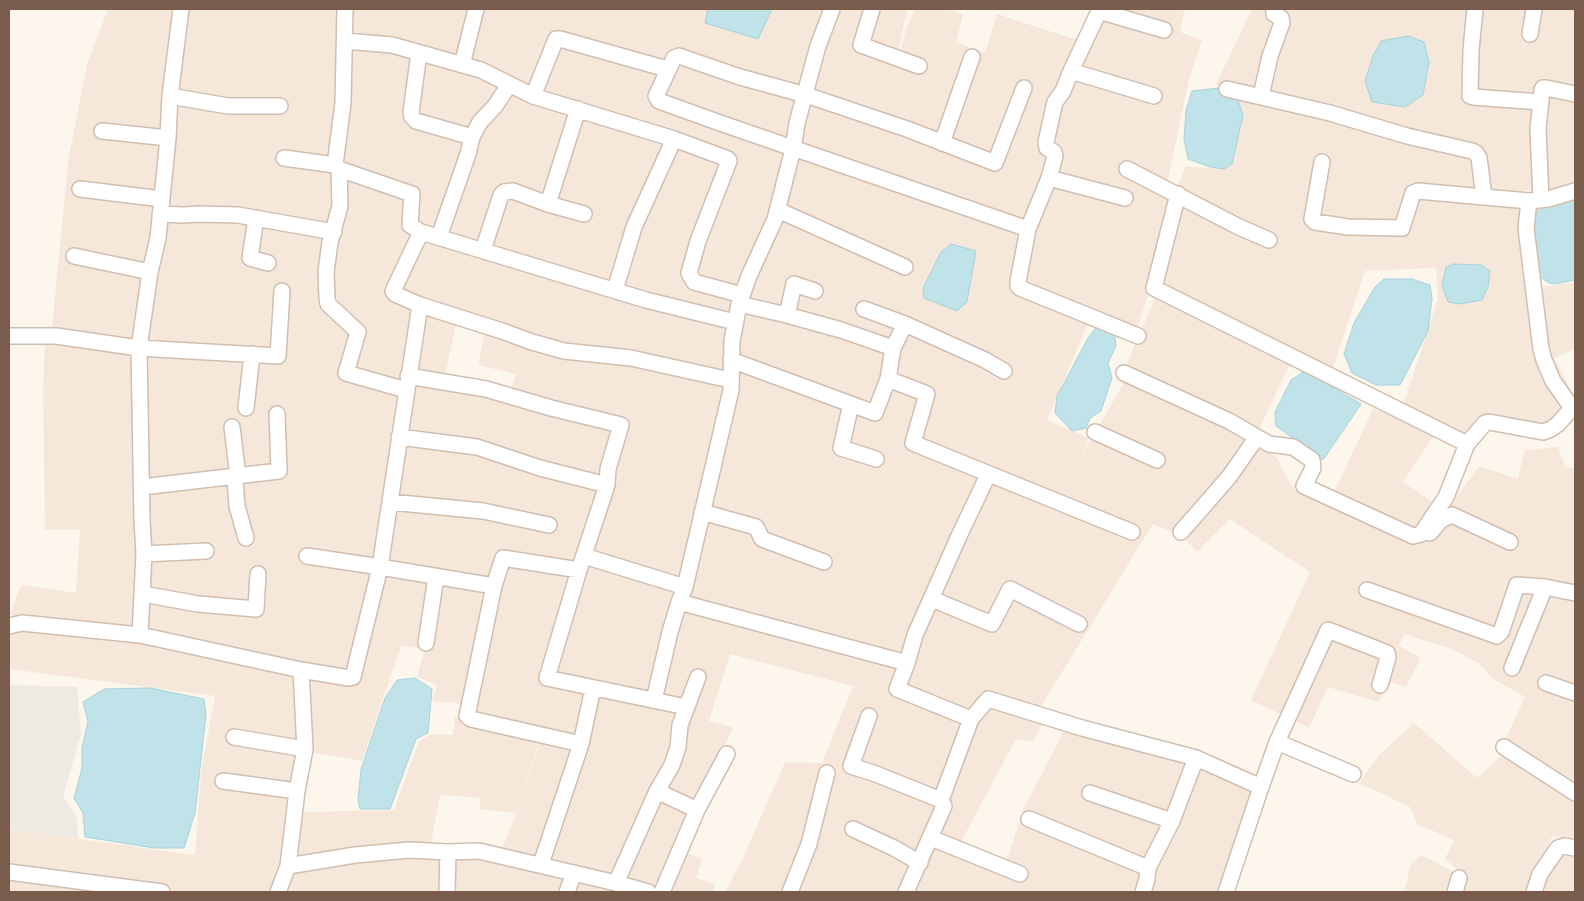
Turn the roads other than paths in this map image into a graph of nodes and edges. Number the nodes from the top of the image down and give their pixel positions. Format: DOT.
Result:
graph roads {
  1 [pos="181,9"];
  2 [pos="345,9"];
  3 [pos="476,9"];
  4 [pos="832,9"];
  5 [pos="872,9"];
  6 [pos="1274,9"];
  7 [pos="1475,9"];
  8 [pos="1534,9"];
  9 [pos="1099,10"];
  10 [pos="1164,30"];
  11 [pos="1530,34"];
  12 [pos="345,41"];
  13 [pos="419,53"];
  14 [pos="972,57"];
  15 [pos="462,65"];
  16 [pos="919,66"];
  17 [pos="667,69"];
  18 [pos="1071,71"];
  19 [pos="509,85"];
  20 [pos="1024,88"];
  21 [pos="1226,89"];
  22 [pos="1575,94"];
  23 [pos="806,95"];
  24 [pos="170,96"];
  25 [pos="533,96"];
  26 [pos="1154,96"];
  27 [pos="1261,96"];
  28 [pos="1541,102"];
  29 [pos="280,106"];
  30 [pos="578,109"];
  31 [pos="102,131"];
  32 [pos="472,137"];
  33 [pos="168,138"];
  34 [pos="674,139"];
  35 [pos="942,143"];
  36 [pos="793,149"];
  37 [pos="284,158"];
  38 [pos="1322,162"];
  39 [pos="337,167"];
  40 [pos="1127,169"];
  41 [pos="1049,178"];
  42 [pos="80,189"];
  43 [pos="1575,191"];
  44 [pos="1178,194"];
  45 [pos="1125,198"];
  46 [pos="1484,198"];
  47 [pos="1535,200"];
  48 [pos="548,204"];
  49 [pos="161,206"];
  50 [pos="778,210"];
  51 [pos="584,214"];
  52 [pos="256,218"];
  53 [pos="1028,229"];
  54 [pos="334,232"];
  55 [pos="421,232"];
  56 [pos="439,237"];
  57 [pos="1269,240"];
  58 [pos="483,250"];
  59 [pos="74,256"];
  60 [pos="268,263"];
  61 [pos="905,267"];
  62 [pos="150,272"];
  63 [pos="615,290"];
  64 [pos="282,291"];
  65 [pos="815,291"];
  66 [pos="741,300"];
  67 [pos="420,305"];
  68 [pos="864,310"];
  69 [pos="787,315"];
  70 [pos="735,322"];
  71 [pos="904,324"];
  72 [pos="9,336"];
  73 [pos="1138,336"];
  74 [pos="139,348"];
  75 [pos="893,348"];
  76 [pos="252,354"];
  77 [pos="731,360"];
  78 [pos="1004,371"];
  79 [pos="1124,373"];
  80 [pos="888,379"];
  81 [pos="730,380"];
  82 [pos="407,383"];
  83 [pos="851,404"];
  84 [pos="1573,407"];
  85 [pos="246,408"];
  86 [pos="277,414"];
  87 [pos="232,427"];
  88 [pos="1095,432"];
  89 [pos="398,437"];
  90 [pos="1257,437"];
  91 [pos="1467,444"];
  92 [pos="876,459"];
  93 [pos="1158,460"];
  94 [pos="988,475"];
  95 [pos="238,477"];
  96 [pos="607,485"];
  97 [pos="142,487"];
  98 [pos="390,502"];
  99 [pos="702,512"];
  100 [pos="549,525"];
  101 [pos="1132,532"];
  102 [pos="1181,532"];
  103 [pos="1413,536"];
  104 [pos="246,538"];
  105 [pos="1510,542"];
  106 [pos="206,551"];
  107 [pos="144,554"];
  108 [pos="307,556"];
  109 [pos="584,556"];
  110 [pos="824,562"];
  111 [pos="380,566"];
  112 [pos="578,570"];
  113 [pos="258,574"];
  114 [pos="436,577"];
  115 [pos="494,586"];
  116 [pos="685,587"];
  117 [pos="1545,587"];
  118 [pos="1366,590"];
  119 [pos="1575,593"];
  120 [pos="143,594"];
  121 [pos="932,599"];
  122 [pos="679,602"];
  123 [pos="1079,624"];
  124 [pos="9,626"];
  125 [pos="140,635"];
  126 [pos="426,643"];
  127 [pos="907,663"];
  128 [pos="1512,668"];
  129 [pos="302,670"];
  130 [pos="698,677"];
  131 [pos="1546,682"];
  132 [pos="1380,685"];
  133 [pos="593,688"];
  134 [pos="1575,693"];
  135 [pos="654,700"];
  136 [pos="686,707"];
  137 [pos="869,716"];
  138 [pos="971,719"];
  139 [pos="234,737"];
  140 [pos="1277,742"];
  141 [pos="581,744"];
  142 [pos="1504,748"];
  143 [pos="306,749"];
  144 [pos="727,754"];
  145 [pos="1196,758"];
  146 [pos="827,773"];
  147 [pos="1354,774"];
  148 [pos="223,781"];
  149 [pos="1262,787"];
  150 [pos="298,791"];
  151 [pos="657,791"];
  152 [pos="1090,793"];
  153 [pos="1575,793"];
  154 [pos="941,800"];
  155 [pos="697,810"];
  156 [pos="1029,819"];
  157 [pos="1172,821"];
  158 [pos="852,830"];
  159 [pos="931,838"];
  160 [pos="1575,848"];
  161 [pos="448,852"];
  162 [pos="920,863"];
  163 [pos="541,864"];
  164 [pos="288,866"];
  165 [pos="1148,868"];
  166 [pos="9,872"];
  167 [pos="574,873"];
  168 [pos="1020,874"];
  169 [pos="616,883"];
  170 [pos="162,892"];
  171 [pos="278,892"];
  172 [pos="447,892"];
  173 [pos="567,892"];
  174 [pos="648,892"];
  175 [pos="662,892"];
  176 [pos="790,892"];
  177 [pos="906,892"];
  178 [pos="1143,892"];
  179 [pos="1226,892"];
  180 [pos="1534,892"];
  1 -- 24 [label="street"];
  2 -- 12 [label="street"];
  3 -- 15 [label="street"];
  4 -- 23 [label="street"];
  5 -- 16 [label="street"];
  6 -- 27 [label="street"];
  7 -- 28 [label="street"];
  8 -- 11 [label="street"];
  9 -- 10 [label="street"];
  9 -- 18 [label="street"];
  12 -- 13 [label="street"];
  12 -- 39 [label="street"];
  13 -- 15 [label="street"];
  13 -- 32 [label="street"];
  14 -- 35 [label="street"];
  15 -- 19 [label="street"];
  17 -- 23 [label="street"];
  17 -- 25 [label="street"];
  17 -- 36 [label="street"];
  18 -- 26 [label="street"];
  18 -- 41 [label="street"];
  19 -- 25 [label="street"];
  19 -- 32 [label="street"];
  20 -- 35 [label="street"];
  21 -- 27 [label="street"];
  22 -- 28 [label="street"];
  23 -- 35 [label="street"];
  23 -- 36 [label="street"];
  24 -- 29 [label="street"];
  24 -- 33 [label="street"];
  25 -- 30 [label="street"];
  27 -- 46 [label="street"];
  28 -- 47 [label="street"];
  30 -- 34 [label="street"];
  30 -- 48 [label="street"];
  31 -- 33 [label="street"];
  32 -- 56 [label="street"];
  33 -- 49 [label="street"];
  34 -- 63 [label="street"];
  34 -- 66 [label="street"];
  36 -- 50 [label="street"];
  36 -- 53 [label="street"];
  37 -- 39 [label="street"];
  38 -- 46 [label="street"];
  39 -- 54 [label="street"];
  39 -- 55 [label="street"];
  40 -- 44 [label="street"];
  41 -- 45 [label="street"];
  41 -- 53 [label="street"];
  42 -- 49 [label="street"];
  43 -- 47 [label="street"];
  44 -- 57 [label="street"];
  44 -- 91 [label="street"];
  46 -- 47 [label="street"];
  47 -- 84 [label="street"];
  48 -- 51 [label="street"];
  48 -- 58 [label="street"];
  49 -- 52 [label="street"];
  49 -- 62 [label="street"];
  50 -- 61 [label="street"];
  50 -- 66 [label="street"];
  52 -- 54 [label="street"];
  52 -- 60 [label="street"];
  53 -- 73 [label="street"];
  54 -- 82 [label="street"];
  55 -- 56 [label="street"];
  55 -- 67 [label="street"];
  56 -- 58 [label="street"];
  58 -- 63 [label="street"];
  59 -- 62 [label="street"];
  62 -- 74 [label="street"];
  63 -- 70 [label="street"];
  64 -- 76 [label="street"];
  65 -- 69 [label="street"];
  66 -- 69 [label="street"];
  66 -- 70 [label="street"];
  67 -- 81 [label="street"];
  67 -- 82 [label="street"];
  68 -- 71 [label="street"];
  69 -- 75 [label="street"];
  70 -- 77 [label="street"];
  71 -- 75 [label="street"];
  71 -- 78 [label="street"];
  72 -- 74 [label="street"];
  74 -- 76 [label="street"];
  74 -- 97 [label="street"];
  75 -- 80 [label="street"];
  76 -- 85 [label="street"];
  77 -- 81 [label="street"];
  77 -- 83 [label="street"];
  79 -- 90 [label="street"];
  80 -- 83 [label="street"];
  80 -- 94 [label="street"];
  81 -- 99 [label="street"];
  82 -- 89 [label="street"];
  82 -- 96 [label="street"];
  83 -- 92 [label="street"];
  84 -- 91 [label="street"];
  86 -- 95 [label="street"];
  87 -- 95 [label="street"];
  88 -- 93 [label="street"];
  89 -- 96 [label="street"];
  89 -- 98 [label="street"];
  90 -- 102 [label="street"];
  90 -- 103 [label="street"];
  91 -- 103 [label="street"];
  94 -- 101 [label="street"];
  94 -- 121 [label="street"];
  95 -- 97 [label="street"];
  95 -- 104 [label="street"];
  96 -- 109 [label="street"];
  97 -- 107 [label="street"];
  98 -- 100 [label="street"];
  98 -- 111 [label="street"];
  99 -- 110 [label="street"];
  99 -- 116 [label="street"];
  103 -- 105 [label="street"];
  106 -- 107 [label="street"];
  107 -- 120 [label="street"];
  108 -- 111 [label="street"];
  109 -- 112 [label="street"];
  109 -- 116 [label="street"];
  111 -- 114 [label="street"];
  111 -- 129 [label="street"];
  112 -- 115 [label="street"];
  112 -- 133 [label="street"];
  113 -- 120 [label="street"];
  114 -- 115 [label="street"];
  114 -- 126 [label="street"];
  115 -- 141 [label="street"];
  116 -- 122 [label="street"];
  117 -- 118 [label="street"];
  117 -- 119 [label="street"];
  117 -- 128 [label="street"];
  120 -- 125 [label="street"];
  121 -- 123 [label="street"];
  121 -- 127 [label="street"];
  122 -- 127 [label="street"];
  122 -- 135 [label="street"];
  124 -- 125 [label="street"];
  125 -- 129 [label="street"];
  127 -- 138 [label="street"];
  129 -- 143 [label="street"];
  130 -- 136 [label="street"];
  131 -- 134 [label="street"];
  132 -- 140 [label="street"];
  133 -- 135 [label="street"];
  133 -- 141 [label="street"];
  135 -- 136 [label="street"];
  136 -- 151 [label="street"];
  137 -- 154 [label="street"];
  138 -- 145 [label="street"];
  138 -- 154 [label="street"];
  139 -- 143 [label="street"];
  140 -- 147 [label="street"];
  140 -- 149 [label="street"];
  141 -- 163 [label="street"];
  142 -- 153 [label="street"];
  143 -- 150 [label="street"];
  144 -- 155 [label="street"];
  145 -- 149 [label="street"];
  145 -- 157 [label="street"];
  146 -- 176 [label="street"];
  148 -- 150 [label="street"];
  149 -- 179 [label="street"];
  150 -- 164 [label="street"];
  151 -- 155 [label="street"];
  151 -- 169 [label="street"];
  152 -- 157 [label="street"];
  154 -- 159 [label="street"];
  155 -- 175 [label="street"];
  156 -- 165 [label="street"];
  157 -- 165 [label="street"];
  158 -- 162 [label="street"];
  159 -- 162 [label="street"];
  159 -- 168 [label="street"];
  160 -- 180 [label="street"];
  161 -- 163 [label="street"];
  161 -- 164 [label="street"];
  161 -- 172 [label="street"];
  162 -- 177 [label="street"];
  163 -- 167 [label="street"];
  164 -- 171 [label="street"];
  165 -- 178 [label="street"];
  166 -- 170 [label="street"];
  167 -- 169 [label="street"];
  167 -- 173 [label="street"];
  169 -- 174 [label="street"];
}
